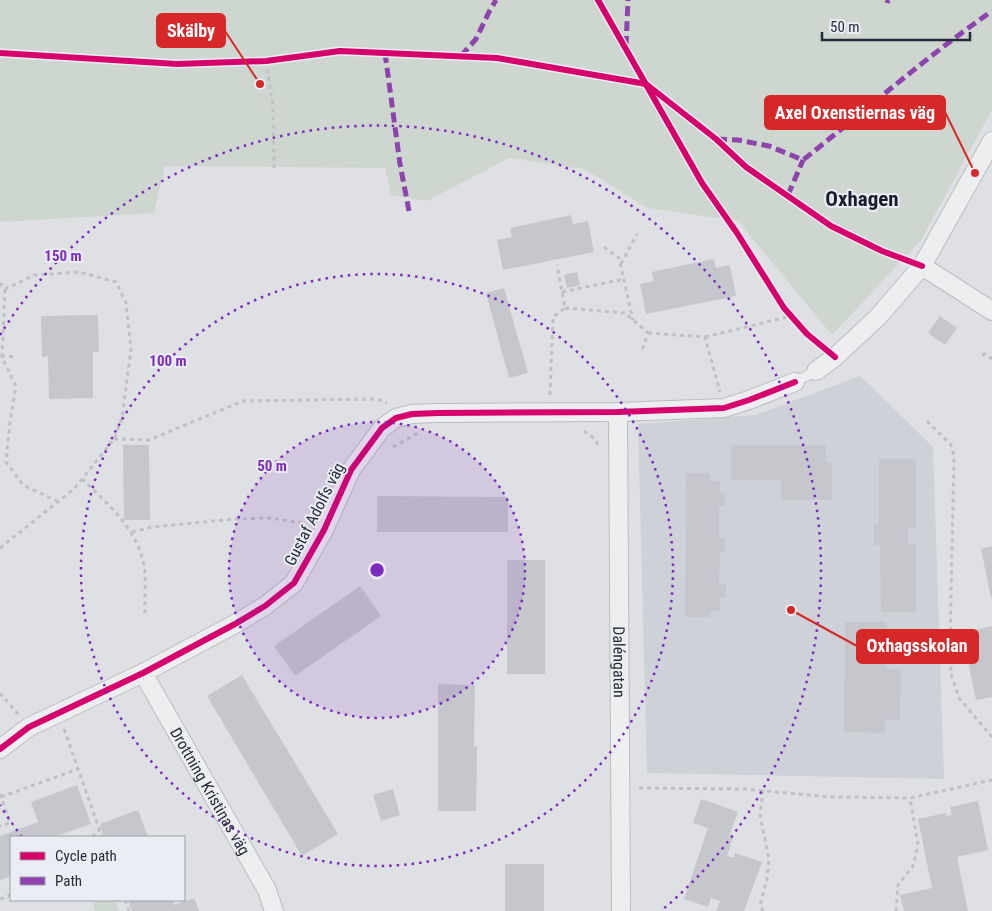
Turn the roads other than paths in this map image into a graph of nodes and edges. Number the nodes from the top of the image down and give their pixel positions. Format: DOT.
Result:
graph roads {
  1 [pos="991,147"];
  2 [pos="922,266"];
  3 [pos="992,311"];
  4 [pos="816,370"];
  5 [pos="795,382"];
  6 [pos="618,412"];
  7 [pos="143,673"];
  8 [pos="0,749"];
  9 [pos="274,911"];
  10 [pos="621,911"];
  1 -- 2 [label="street"];
  2 -- 3 [label="street"];
  2 -- 4 [label="street"];
  4 -- 5 [label="lane"];
  5 -- 6 [label="street, Gustaf Adolfs väg"];
  6 -- 7 [label="street, Gustaf Adolfs väg"];
  6 -- 10 [label="street, Daléngatan"];
  7 -- 8 [label="street, Gustaf Adolfs väg"];
  7 -- 9 [label="street, Drottning Kristinas väg"];
}
